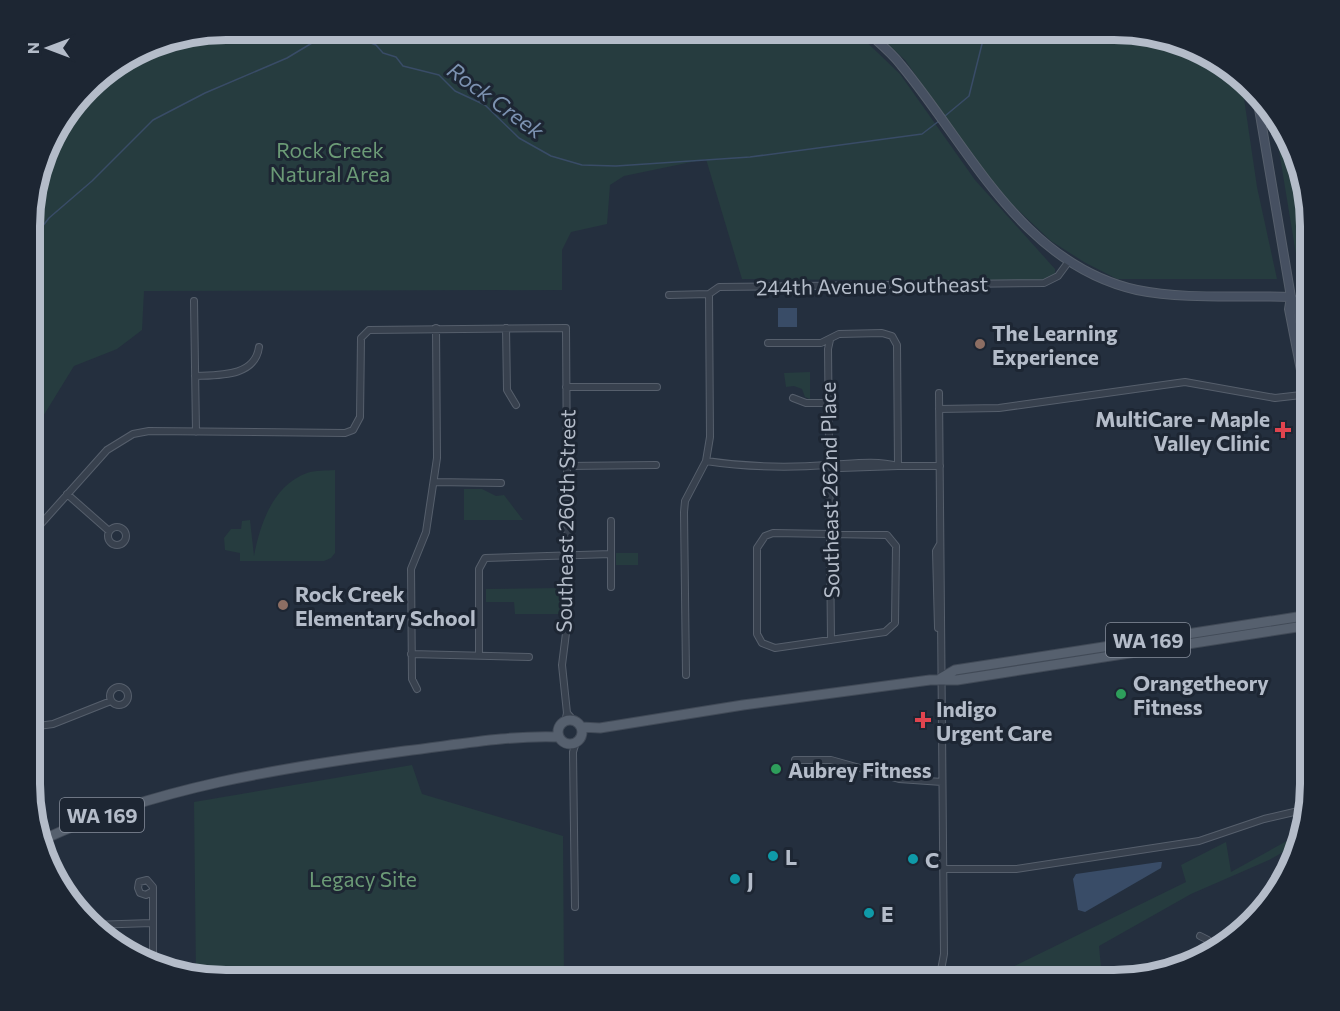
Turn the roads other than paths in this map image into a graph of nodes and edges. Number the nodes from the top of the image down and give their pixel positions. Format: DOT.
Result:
graph roads {
  1 [pos="876,41"];
  2 [pos="1260,111"];
  3 [pos="1069,261"];
  4 [pos="709,294"];
  5 [pos="669,295"];
  6 [pos="1291,297"];
  7 [pos="194,301"];
  8 [pos="1300,322"];
  9 [pos="436,328"];
  10 [pos="506,328"];
  11 [pos="830,340"];
  12 [pos="768,343"];
  13 [pos="260,346"];
  14 [pos="1300,357"];
  15 [pos="195,376"];
  16 [pos="566,387"];
  17 [pos="657,387"];
  18 [pos="939,393"];
  19 [pos="1300,395"];
  20 [pos="793,398"];
  21 [pos="829,403"];
  22 [pos="516,405"];
  23 [pos="939,409"];
  24 [pos="196,432"];
  25 [pos="706,461"];
  26 [pos="656,465"];
  27 [pos="829,465"];
  28 [pos="567,466"];
  29 [pos="898,466"];
  30 [pos="940,466"];
  31 [pos="434,482"];
  32 [pos="501,483"];
  33 [pos="67,494"];
  34 [pos="611,521"];
  35 [pos="41,523"];
  36 [pos="109,531"];
  37 [pos="830,533"];
  38 [pos="611,554"];
  39 [pos="567,555"];
  40 [pos="611,587"];
  41 [pos="1299,617"];
  42 [pos="1299,628"];
  43 [pos="831,640"];
  44 [pos="1124,645"];
  45 [pos="411,654"];
  46 [pos="479,655"];
  47 [pos="529,657"];
  48 [pos="1086,660"];
  49 [pos="686,675"];
  50 [pos="941,678"];
  51 [pos="417,690"];
  52 [pos="111,701"];
  53 [pos="41,726"];
  54 [pos="574,732"];
  55 [pos="559,734"];
  56 [pos="795,760"];
  57 [pos="942,782"];
  58 [pos="1298,811"];
  59 [pos="48,837"];
  60 [pos="943,869"];
  61 [pos="151,892"];
  62 [pos="576,908"];
  63 [pos="152,923"];
  64 [pos="105,925"];
  65 [pos="1200,936"];
  66 [pos="1209,944"];
  67 [pos="153,955"];
  68 [pos="941,970"];
  1 -- 3 [label="street"];
  2 -- 6 [label="street"];
  3 -- 4 [label="street, 244th Avenue Southeast"];
  3 -- 6 [label="street"];
  4 -- 5 [label="street, 244th Avenue Southeast"];
  4 -- 25 [label="street"];
  6 -- 8 [label="street"];
  6 -- 14 [label="street"];
  7 -- 15 [label="street"];
  9 -- 10 [label="street"];
  9 -- 24 [label="street"];
  9 -- 31 [label="street"];
  10 -- 16 [label="street, Southeast 260th Street"];
  10 -- 22 [label="street"];
  11 -- 12 [label="street"];
  11 -- 21 [label="street, Southeast 262nd Place"];
  11 -- 29 [label="street"];
  13 -- 15 [label="street"];
  15 -- 24 [label="street"];
  16 -- 17 [label="street"];
  16 -- 28 [label="street, Southeast 260th Street"];
  18 -- 23 [label="street"];
  19 -- 23 [label="street"];
  20 -- 21 [label="street"];
  21 -- 27 [label="street, Southeast 262nd Place"];
  23 -- 30 [label="street"];
  24 -- 33 [label="street"];
  25 -- 27 [label="street"];
  25 -- 49 [label="street"];
  26 -- 28 [label="street"];
  27 -- 29 [label="street"];
  27 -- 37 [label="street, Southeast 262nd Place"];
  28 -- 39 [label="street, Southeast 260th Street"];
  29 -- 30 [label="street"];
  30 -- 50 [label="street"];
  31 -- 32 [label="street"];
  31 -- 45 [label="street"];
  33 -- 35 [label="street"];
  33 -- 36 [label="street"];
  34 -- 38 [label="street"];
  37 -- 43 [label="street, Southeast 262nd Place"];
  37 -- 43 [label="street"];
  37 -- 43 [label="street"];
  38 -- 39 [label="street"];
  38 -- 40 [label="street"];
  39 -- 46 [label="street"];
  39 -- 54 [label="street, Southeast 260th Street"];
  41 -- 44 [label="main road, WA 169"];
  42 -- 48 [label="main road, WA 169"];
  44 -- 48 [label="main road"];
  44 -- 50 [label="main road, WA 169"];
  45 -- 46 [label="street"];
  45 -- 51 [label="street"];
  46 -- 47 [label="street"];
  48 -- 50 [label="main road, WA 169"];
  50 -- 54 [label="main road, WA 169"];
  50 -- 57 [label="street"];
  52 -- 53 [label="street"];
  54 -- 55 [label="main road"];
  54 -- 55 [label="main road"];
  54 -- 62 [label="street, Southeast 260th Street"];
  55 -- 59 [label="main road, WA 169"];
  56 -- 57 [label="street"];
  57 -- 60 [label="street"];
  58 -- 60 [label="street"];
  60 -- 68 [label="street"];
  61 -- 63 [label="street"];
  63 -- 64 [label="street"];
  63 -- 67 [label="street"];
  65 -- 66 [label="street"];
}
